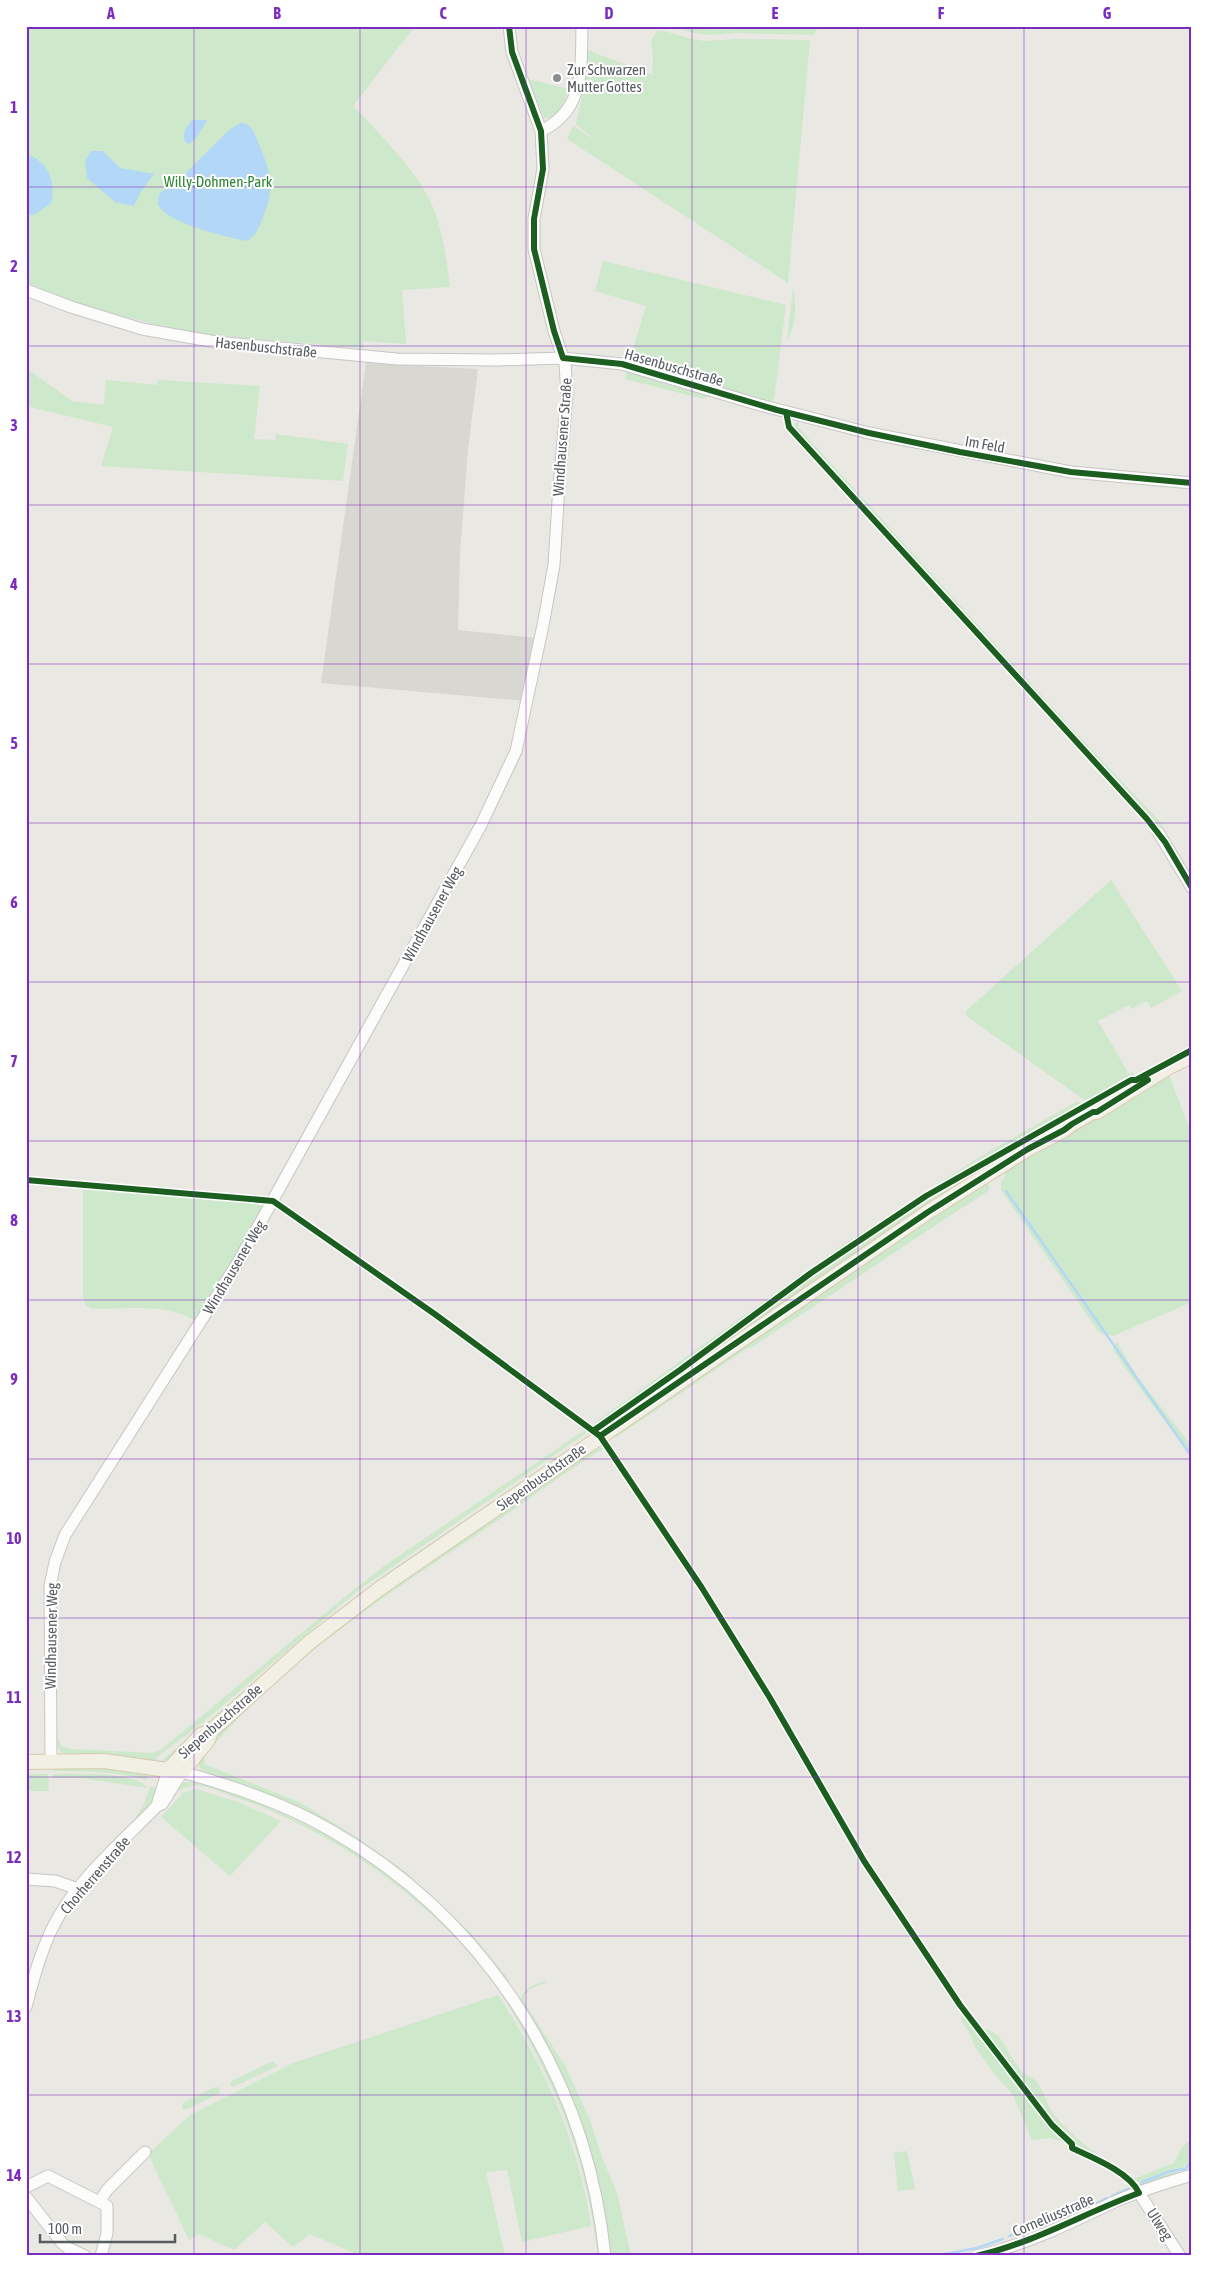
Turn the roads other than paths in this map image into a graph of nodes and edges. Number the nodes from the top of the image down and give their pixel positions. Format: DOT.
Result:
graph roads {
  1 [pos="509,26"];
  2 [pos="582,26"];
  3 [pos="541,131"];
  4 [pos="26,290"];
  5 [pos="563,358"];
  6 [pos="777,410"];
  7 [pos="1192,483"];
  8 [pos="527,706"];
  9 [pos="1158,832"];
  10 [pos="1192,888"];
  11 [pos="1192,1056"];
  12 [pos="50,1761"];
  13 [pos="26,1762"];
  14 [pos="175,1771"];
  15 [pos="26,1879"];
  16 [pos="78,1888"];
  17 [pos="26,2007"];
  18 [pos="145,2152"];
  19 [pos="1192,2175"];
  20 [pos="26,2187"];
  21 [pos="1139,2193"];
  22 [pos="26,2197"];
  23 [pos="100,2201"];
  24 [pos="62,2243"];
  25 [pos="69,2256"];
  26 [pos="85,2256"];
  27 [pos="101,2256"];
  28 [pos="605,2256"];
  29 [pos="976,2256"];
  30 [pos="1180,2256"];
  1 -- 3 [label="street, Windhausener Straße"];
  2 -- 3 [label="street"];
  3 -- 5 [label="street, Windhausener Straße"];
  4 -- 5 [label="street, Hasenbuschstraße"];
  5 -- 6 [label="street, Hasenbuschstraße"];
  5 -- 8 [label="street, Windhausener Straße"];
  6 -- 7 [label="street, Im Feld"];
  8 -- 12 [label="street, Windhausener Weg"];
  9 -- 10 [label="street"];
  11 -- 14 [label="main road, Siepenbuschstraße"];
  12 -- 13 [label="main road"];
  12 -- 14 [label="main road"];
  14 -- 16 [label="street, Chorherrenstraße"];
  14 -- 28 [label="street"];
  15 -- 16 [label="street"];
  16 -- 17 [label="street, Chorherrenstraße"];
  18 -- 23 [label="street"];
  19 -- 21 [label="street, Corneliusstraße"];
  20 -- 23 [label="street"];
  21 -- 29 [label="street, Corneliusstraße"];
  21 -- 30 [label="street, Ulweg"];
  22 -- 24 [label="street"];
  23 -- 27 [label="street"];
  24 -- 25 [label="street"];
  24 -- 26 [label="street"];
}
